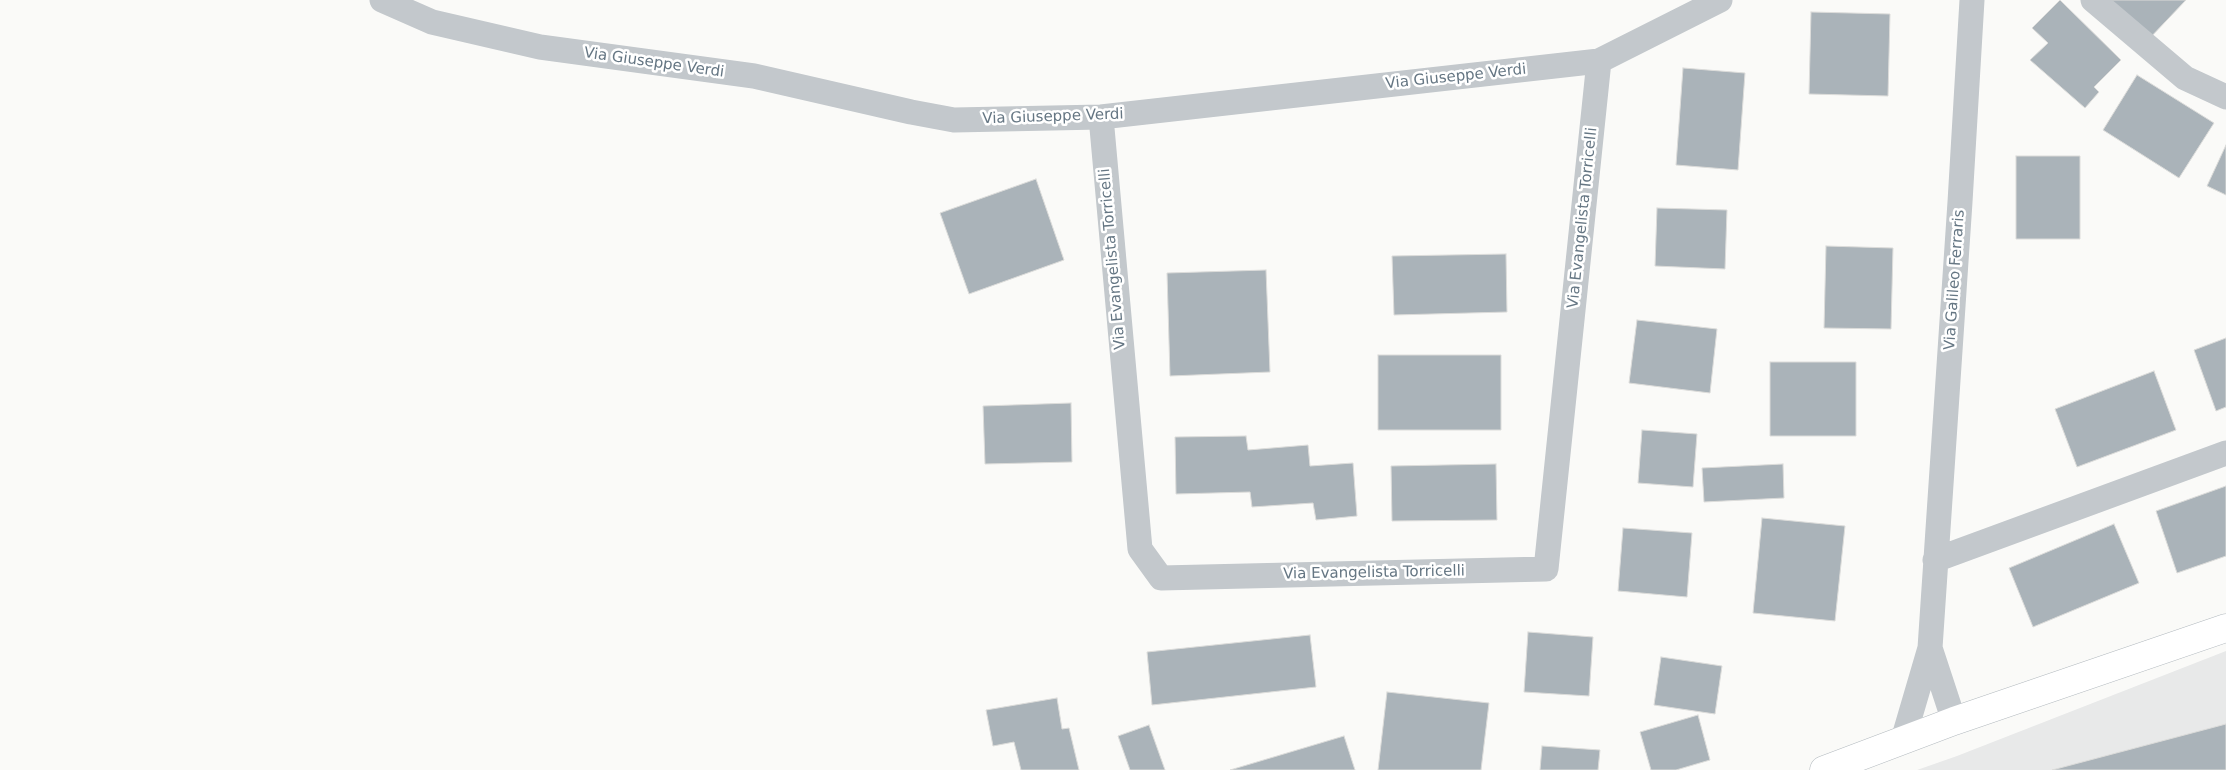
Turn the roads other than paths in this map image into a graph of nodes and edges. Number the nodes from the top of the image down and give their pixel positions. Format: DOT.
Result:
graph roads {
  1 [pos="382,0"];
  2 [pos="1720,0"];
  3 [pos="1972,0"];
  4 [pos="2093,0"];
  5 [pos="1599,61"];
  6 [pos="2226,97"];
  7 [pos="1101,117"];
  8 [pos="2226,453"];
  9 [pos="1936,560"];
  10 [pos="2226,628"];
  11 [pos="1930,648"];
  12 [pos="1954,721"];
  13 [pos="1903,740"];
  14 [pos="1824,770"];
  1 -- 7 [label="street, Via Giuseppe Verdi"];
  2 -- 5 [label="street, Via Giuseppe Verdi"];
  3 -- 9 [label="street, Via Galileo Ferraris"];
  4 -- 6 [label="street"];
  5 -- 7 [label="street, Via Giuseppe Verdi"];
  5 -- 7 [label="street, Via Evangelista Torricelli"];
  8 -- 9 [label="street"];
  9 -- 11 [label="street, Via Galileo Ferraris"];
  10 -- 12 [label="street"];
  11 -- 12 [label="street, Via Galileo Ferraris"];
  11 -- 13 [label="street"];
  12 -- 13 [label="street"];
  13 -- 14 [label="street"];
}
